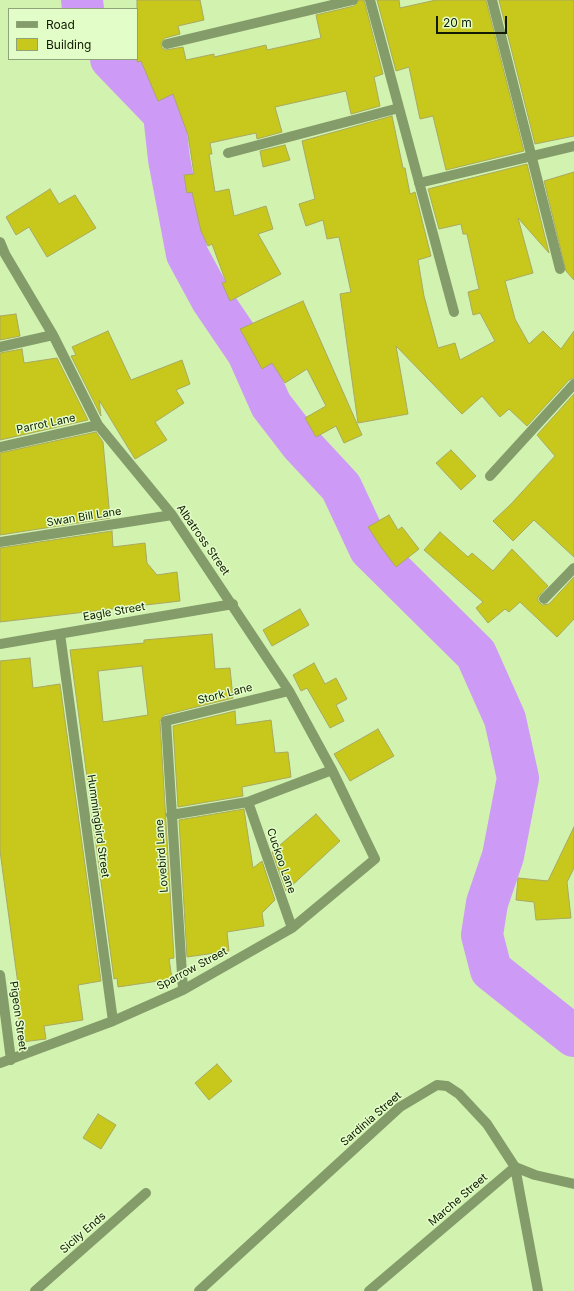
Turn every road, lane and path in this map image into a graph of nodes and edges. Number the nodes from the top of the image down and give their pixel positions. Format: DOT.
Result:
graph roads {
  1 [pos="353,0"];
  2 [pos="370,0"];
  3 [pos="492,0"];
  4 [pos="167,44"];
  5 [pos="399,108"];
  6 [pos="574,146"];
  7 [pos="228,153"];
  8 [pos="531,156"];
  9 [pos="419,183"];
  10 [pos="0,242"];
  11 [pos="2,255"];
  12 [pos="560,268"];
  13 [pos="454,312"];
  14 [pos="53,335"];
  15 [pos="0,347"];
  16 [pos="574,384"];
  17 [pos="98,426"];
  18 [pos="0,447"];
  19 [pos="490,476"];
  20 [pos="172,515"];
  21 [pos="0,542"];
  22 [pos="574,568"];
  23 [pos="544,599"];
  24 [pos="232,604"];
  25 [pos="60,634"];
  26 [pos="0,644"];
  27 [pos="289,691"];
  28 [pos="166,721"];
  29 [pos="332,770"];
  30 [pos="248,802"];
  31 [pos="171,815"];
  32 [pos="375,859"];
  33 [pos="292,928"];
  34 [pos="0,975"];
  35 [pos="183,990"];
  36 [pos="112,1021"];
  37 [pos="11,1060"];
  38 [pos="0,1063"];
  39 [pos="515,1167"];
  40 [pos="574,1184"];
  41 [pos="146,1193"];
  42 [pos="36,1291"];
  43 [pos="199,1291"];
  44 [pos="369,1291"];
  45 [pos="538,1291"];
  1 -- 4 [label="street"];
  2 -- 5 [label="street"];
  3 -- 8 [label="street"];
  5 -- 7 [label="street"];
  5 -- 9 [label="street"];
  6 -- 8 [label="street"];
  8 -- 9 [label="street"];
  8 -- 12 [label="street"];
  9 -- 13 [label="street"];
  10 -- 11 [label="street, Albatross Street"];
  11 -- 14 [label="street, Albatross Street"];
  14 -- 15 [label="street"];
  14 -- 17 [label="street, Albatross Street"];
  16 -- 19 [label="street"];
  17 -- 18 [label="street, Parrot Lane"];
  17 -- 20 [label="street, Albatross Street"];
  20 -- 21 [label="street, Swan Bill Lane"];
  20 -- 24 [label="street, Albatross Street"];
  22 -- 23 [label="street"];
  24 -- 25 [label="street, Eagle Street"];
  24 -- 27 [label="street, Albatross Street"];
  25 -- 26 [label="street, Eagle Street"];
  25 -- 36 [label="street, Hummingbird Street"];
  27 -- 28 [label="street, Stork Lane"];
  27 -- 29 [label="street, Albatross Street"];
  28 -- 31 [label="street, Lovebird Lane"];
  29 -- 30 [label="street"];
  29 -- 32 [label="street, Albatross Street"];
  30 -- 31 [label="street"];
  30 -- 33 [label="street, Cuckoo Lane"];
  31 -- 35 [label="street, Lovebird Lane"];
  32 -- 33 [label="street, Sparrow Street"];
  33 -- 35 [label="street, Sparrow Street"];
  34 -- 37 [label="street, Pigeon Street"];
  35 -- 36 [label="street, Sparrow Street"];
  36 -- 37 [label="street, Sparrow Street"];
  37 -- 38 [label="street, Sparrow Street"];
  39 -- 40 [label="street"];
  39 -- 43 [label="street, Sardinia Street"];
  39 -- 44 [label="street, Marche Street"];
  39 -- 45 [label="street, Sardinia Street"];
  41 -- 42 [label="street, Sicily Ends"];
}
